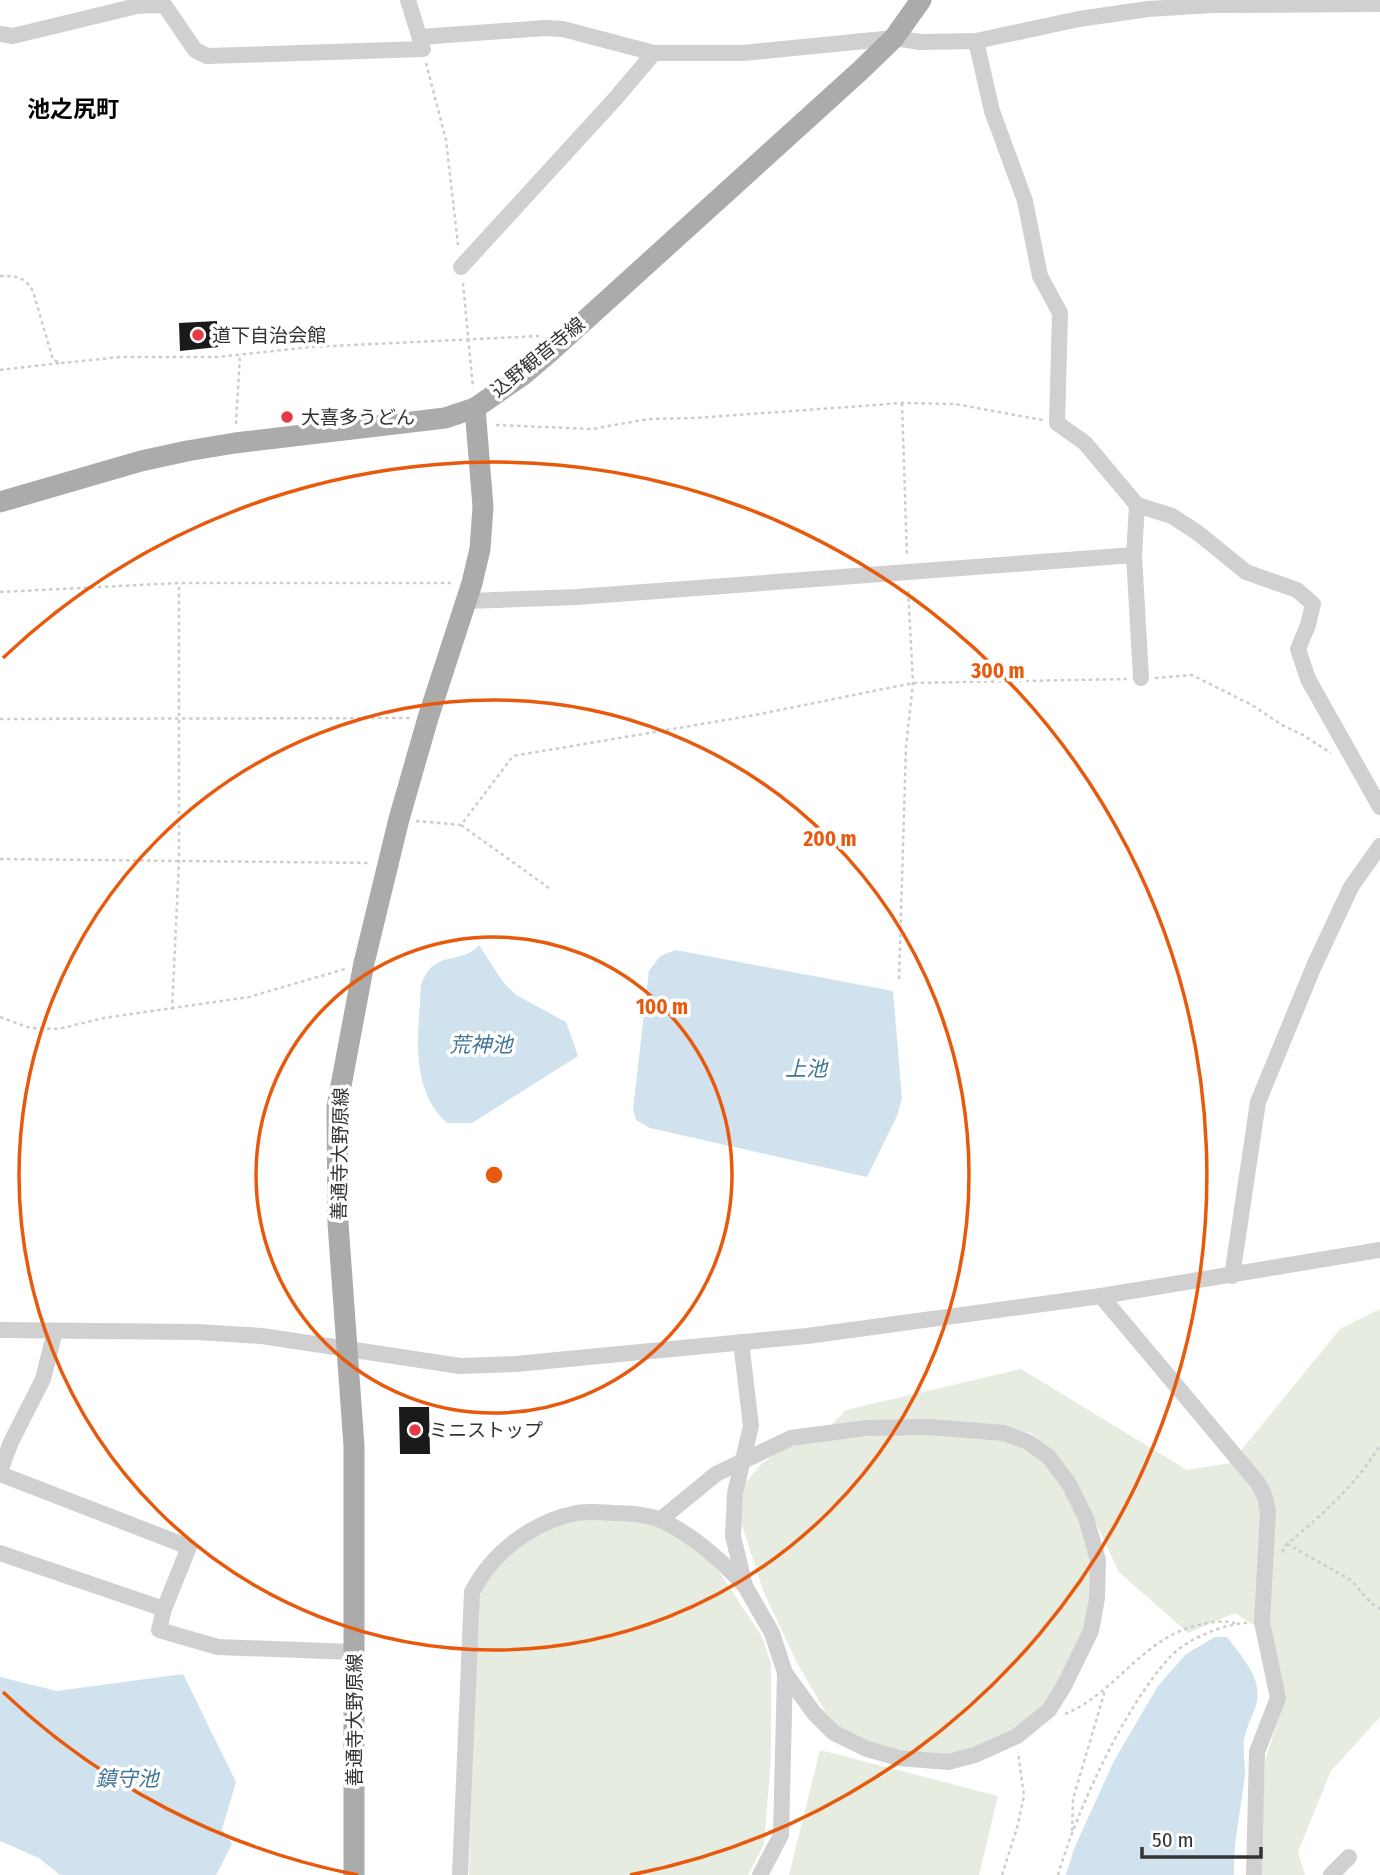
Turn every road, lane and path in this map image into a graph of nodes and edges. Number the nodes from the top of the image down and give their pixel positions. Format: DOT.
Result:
graph roads {
  1 [pos="408,0"];
  2 [pos="921,0"];
  3 [pos="1380,4"];
  4 [pos="0,34"];
  5 [pos="894,38"];
  6 [pos="976,41"];
  7 [pos="421,43"];
  8 [pos="654,53"];
  9 [pos="461,267"];
  10 [pos="0,276"];
  11 [pos="569,334"];
  12 [pos="468,340"];
  13 [pos="240,354"];
  14 [pos="63,363"];
  15 [pos="0,370"];
  16 [pos="902,403"];
  17 [pos="476,416"];
  18 [pos="1057,423"];
  19 [pos="235,443"];
  20 [pos="0,502"];
  21 [pos="1137,505"];
  22 [pos="1134,555"];
  23 [pos="907,571"];
  24 [pos="179,583"];
  25 [pos="0,592"];
  26 [pos="469,592"];
  27 [pos="1141,678"];
  28 [pos="913,683"];
  29 [pos="428,718"];
  30 [pos="0,719"];
  31 [pos="179,720"];
  32 [pos="1360,771"];
  33 [pos="1380,807"];
  34 [pos="399,819"];
  35 [pos="461,825"];
  36 [pos="1380,846"];
  37 [pos="0,859"];
  38 [pos="179,860"];
  39 [pos="390,863"];
  40 [pos="549,888"];
  41 [pos="364,964"];
  42 [pos="899,979"];
  43 [pos="172,1010"];
  44 [pos="0,1017"];
  45 [pos="1380,1250"];
  46 [pos="1232,1276"];
  47 [pos="1101,1296"];
  48 [pos="0,1329"];
  49 [pos="55,1331"];
  50 [pos="741,1342"];
  51 [pos="347,1348"];
  52 [pos="1380,1445"];
  53 [pos="743,1462"];
  54 [pos="0,1473"];
  55 [pos="660,1520"];
  56 [pos="1287,1544"];
  57 [pos="0,1553"];
  58 [pos="1265,1568"];
  59 [pos="745,1586"];
  60 [pos="164,1609"];
  61 [pos="1380,1609"];
  62 [pos="1262,1622"];
  63 [pos="1235,1623"];
  64 [pos="353,1652"];
  65 [pos="785,1673"];
  66 [pos="1103,1689"];
  67 [pos="1043,1714"];
  68 [pos="1017,1736"];
  69 [pos="1072,1835"];
  70 [pos="1349,1857"];
  71 [pos="354,1875"];
  72 [pos="460,1875"];
  73 [pos="760,1875"];
  74 [pos="1002,1875"];
  75 [pos="1058,1875"];
  76 [pos="1254,1875"];
  77 [pos="1331,1875"];
  1 -- 7 [label="street"];
  2 -- 5 [label="main road, 込野観音寺線"];
  3 -- 6 [label="street"];
  4 -- 7 [label="street"];
  5 -- 6 [label="street"];
  5 -- 8 [label="street"];
  5 -- 11 [label="main road, 込野観音寺線"];
  6 -- 18 [label="street"];
  7 -- 8 [label="street"];
  7 -- 9 [label="path"];
  8 -- 9 [label="street"];
  9 -- 12 [label="path"];
  10 -- 14 [label="path"];
  11 -- 12 [label="path"];
  11 -- 17 [label="main road, 込野観音寺線"];
  12 -- 13 [label="path"];
  12 -- 17 [label="path"];
  13 -- 14 [label="path"];
  13 -- 19 [label="path"];
  14 -- 15 [label="path"];
  16 -- 17 [label="path"];
  16 -- 18 [label="path"];
  16 -- 23 [label="path"];
  17 -- 19 [label="main road, 込野観音寺線"];
  17 -- 26 [label="main road, 善通寺大野原線"];
  18 -- 21 [label="street"];
  19 -- 20 [label="main road, 込野観音寺線"];
  21 -- 22 [label="street"];
  21 -- 32 [label="street"];
  22 -- 23 [label="street"];
  22 -- 27 [label="street"];
  23 -- 26 [label="street"];
  23 -- 28 [label="path"];
  24 -- 25 [label="path"];
  24 -- 26 [label="path"];
  24 -- 31 [label="path"];
  26 -- 29 [label="main road, 善通寺大野原線"];
  27 -- 28 [label="path"];
  27 -- 32 [label="path"];
  28 -- 35 [label="path"];
  28 -- 42 [label="path"];
  29 -- 31 [label="path"];
  29 -- 34 [label="main road, 善通寺大野原線"];
  30 -- 31 [label="path"];
  31 -- 38 [label="path"];
  32 -- 33 [label="street"];
  34 -- 35 [label="path"];
  34 -- 39 [label="main road, 善通寺大野原線"];
  35 -- 40 [label="path"];
  36 -- 46 [label="street"];
  37 -- 38 [label="path"];
  38 -- 39 [label="path"];
  38 -- 43 [label="path"];
  39 -- 41 [label="main road, 善通寺大野原線"];
  41 -- 43 [label="path"];
  41 -- 51 [label="main road, 善通寺大野原線"];
  43 -- 44 [label="path"];
  45 -- 46 [label="street"];
  46 -- 47 [label="street"];
  47 -- 50 [label="street"];
  47 -- 58 [label="street"];
  48 -- 49 [label="street"];
  49 -- 51 [label="street"];
  49 -- 54 [label="street"];
  50 -- 51 [label="street"];
  50 -- 53 [label="street"];
  51 -- 64 [label="main road, 善通寺大野原線"];
  52 -- 56 [label="path"];
  53 -- 55 [label="street"];
  53 -- 59 [label="street"];
  53 -- 67 [label="street"];
  54 -- 60 [label="street"];
  55 -- 59 [label="street"];
  55 -- 72 [label="street"];
  56 -- 58 [label="path"];
  56 -- 61 [label="path"];
  57 -- 60 [label="street"];
  58 -- 62 [label="street"];
  59 -- 65 [label="street"];
  60 -- 64 [label="street"];
  62 -- 63 [label="path"];
  62 -- 76 [label="street"];
  63 -- 66 [label="path"];
  63 -- 69 [label="path"];
  64 -- 71 [label="main road, 善通寺大野原線"];
  65 -- 68 [label="street"];
  65 -- 73 [label="street"];
  66 -- 67 [label="path"];
  66 -- 69 [label="path"];
  67 -- 68 [label="street"];
  68 -- 74 [label="path"];
  69 -- 75 [label="path"];
  70 -- 77 [label="street"];
}
